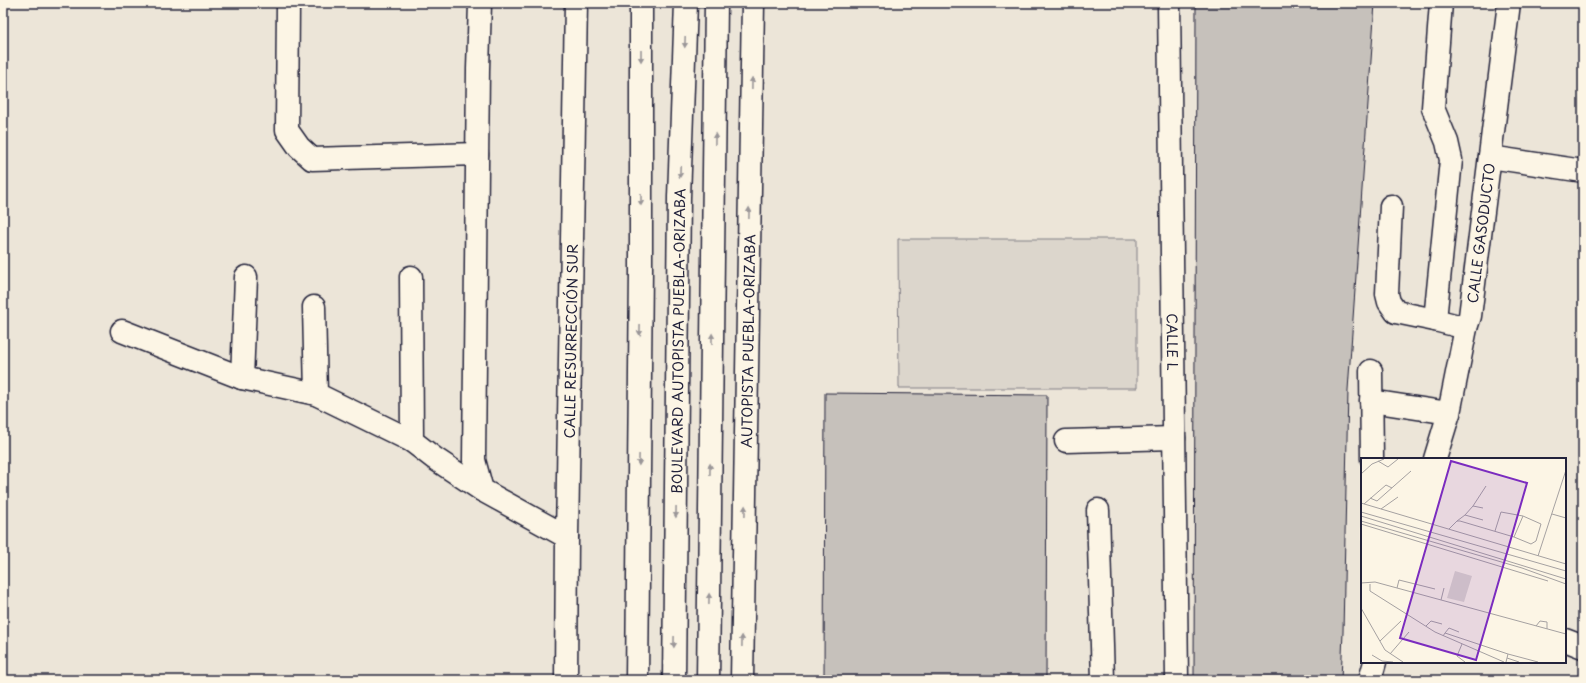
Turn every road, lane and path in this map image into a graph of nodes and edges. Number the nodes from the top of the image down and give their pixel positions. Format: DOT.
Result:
graph roads {
  1 [pos="288,3"];
  2 [pos="480,3"];
  3 [pos="576,3"];
  4 [pos="641,3"];
  5 [pos="686,3"];
  6 [pos="716,3"];
  7 [pos="753,3"];
  8 [pos="1168,3"];
  9 [pos="1441,3"];
  10 [pos="1509,3"];
  11 [pos="478,154"];
  12 [pos="1490,157"];
  13 [pos="1583,171"];
  14 [pos="1391,206"];
  15 [pos="246,277"];
  16 [pos="411,277"];
  17 [pos="314,307"];
  18 [pos="1435,320"];
  19 [pos="1466,328"];
  20 [pos="122,331"];
  21 [pos="1371,371"];
  22 [pos="242,378"];
  23 [pos="316,394"];
  24 [pos="1372,401"];
  25 [pos="1449,413"];
  26 [pos="1174,438"];
  27 [pos="1066,440"];
  28 [pos="412,441"];
  29 [pos="1372,458"];
  30 [pos="1435,458"];
  31 [pos="482,490"];
  32 [pos="1098,510"];
  33 [pos="567,537"];
  34 [pos="1566,640"];
  35 [pos="1583,647"];
  36 [pos="1375,663"];
  37 [pos="566,680"];
  38 [pos="637,680"];
  39 [pos="674,680"];
  40 [pos="708,680"];
  41 [pos="742,680"];
  42 [pos="1104,680"];
  43 [pos="1178,680"];
  44 [pos="1370,680"];
  1 -- 11 [label="main road"];
  2 -- 11 [label="main road"];
  3 -- 33 [label="main road, CALLE RESURRECCIÓN SUR"];
  4 -- 38 [label="main road, one-way"];
  5 -- 39 [label="main road, BOULEVARD AUTOPISTA PUEBLA-ORIZABA, one-way"];
  40 -- 6 [label="main road, one-way"];
  41 -- 7 [label="main road, AUTOPISTA PUEBLA-ORIZABA, one-way"];
  8 -- 26 [label="main road, CALLE L"];
  9 -- 18 [label="main road"];
  10 -- 12 [label="main road, CALLE GASODUCTO"];
  11 -- 31 [label="main road"];
  12 -- 13 [label="main road"];
  12 -- 19 [label="main road, CALLE GASODUCTO"];
  14 -- 18 [label="main road"];
  15 -- 22 [label="main road"];
  16 -- 28 [label="main road"];
  17 -- 23 [label="main road"];
  18 -- 19 [label="main road"];
  19 -- 25 [label="main road, CALLE GASODUCTO"];
  20 -- 22 [label="main road"];
  21 -- 24 [label="main road"];
  22 -- 23 [label="main road"];
  23 -- 28 [label="main road"];
  24 -- 25 [label="main road"];
  24 -- 29 [label="main road"];
  25 -- 30 [label="main road, CALLE GASODUCTO"];
  26 -- 27 [label="main road"];
  26 -- 43 [label="main road, CALLE L"];
  28 -- 31 [label="main road"];
  31 -- 33 [label="main road"];
  32 -- 42 [label="main road"];
  33 -- 37 [label="main road, CALLE RESURRECCIÓN SUR"];
  34 -- 35 [label="main road"];
  36 -- 44 [label="main road"];
}
